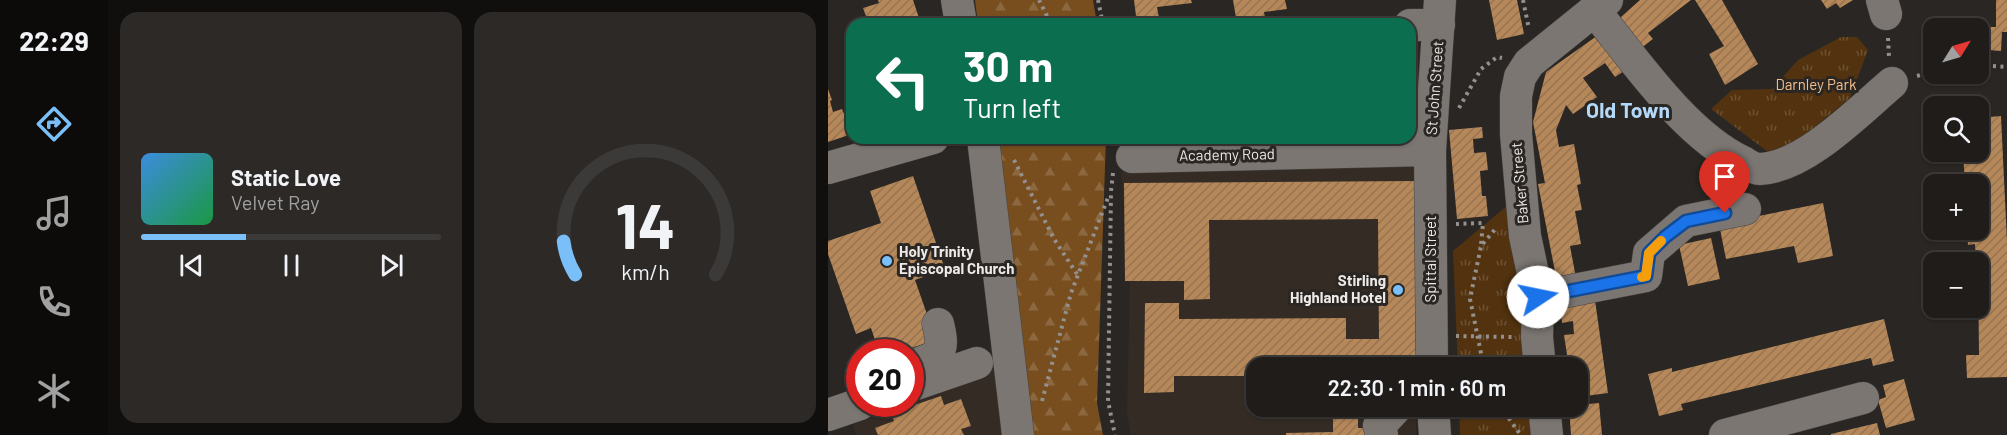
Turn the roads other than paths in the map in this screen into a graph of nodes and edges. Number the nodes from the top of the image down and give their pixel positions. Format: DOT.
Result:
graph roads {
  1 [pos="957,0"];
  2 [pos="1593,11"];
  3 [pos="1430,17"];
  4 [pos="960,18"];
  5 [pos="1892,83"];
  6 [pos="912,144"];
  7 [pos="984,144"];
  8 [pos="1430,150"];
  9 [pos="1122,164"];
  10 [pos="828,168"];
  11 [pos="1745,209"];
  12 [pos="1538,297"];
  13 [pos="938,324"];
  14 [pos="1432,357"];
  15 [pos="1539,357"];
  16 [pos="924,361"];
  17 [pos="977,363"];
  18 [pos="924,381"];
  19 [pos="846,389"];
  20 [pos="828,395"];
  21 [pos="1863,398"];
  22 [pos="846,409"];
  23 [pos="828,415"];
  24 [pos="1388,417"];
  25 [pos="1434,417"];
  26 [pos="1539,417"];
  27 [pos="1532,432"];
  28 [pos="1018,435"];
  29 [pos="1382,435"];
  30 [pos="1435,435"];
  31 [pos="1725,435"];
  1 -- 4 [label="street"];
  2 -- 5 [label="street"];
  2 -- 12 [label="street, Baker Street"];
  3 -- 8 [label="street, St John Street"];
  6 -- 10 [label="street"];
  7 -- 28 [label="street"];
  8 -- 9 [label="street, Academy Road"];
  8 -- 14 [label="street, Spittal Street"];
  11 -- 12 [label="street"];
  12 -- 15 [label="street, Baker Street"];
  13 -- 16 [label="street"];
  17 -- 18 [label="street"];
  19 -- 20 [label="street"];
  21 -- 31 [label="street"];
  22 -- 23 [label="street"];
  24 -- 29 [label="street"];
  25 -- 30 [label="street"];
  26 -- 27 [label="street"];
}
